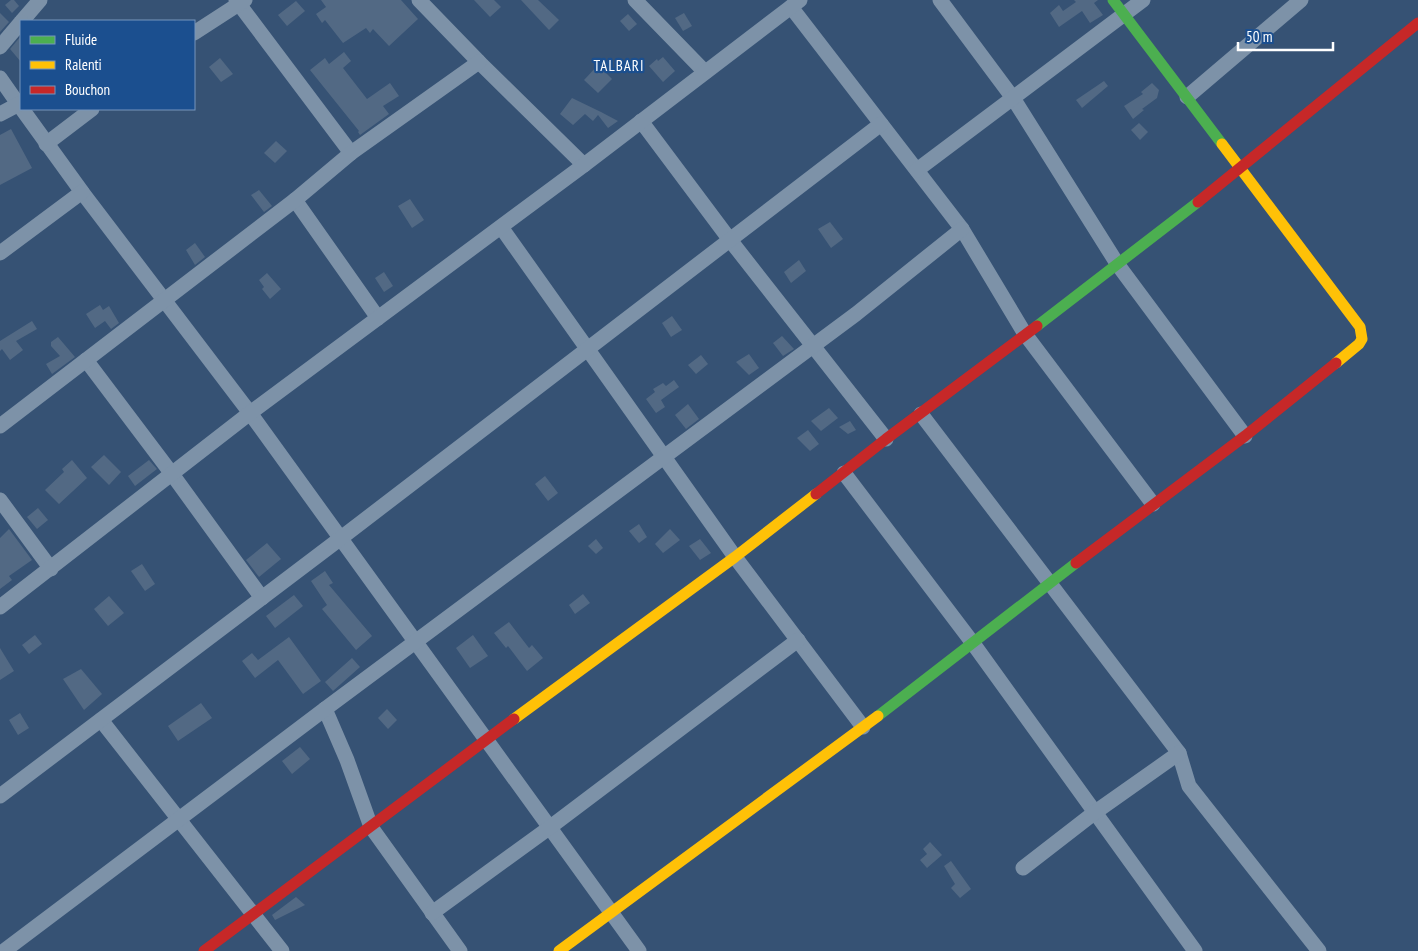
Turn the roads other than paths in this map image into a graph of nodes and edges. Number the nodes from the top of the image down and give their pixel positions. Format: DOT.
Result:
graph roads {
  1 [pos="40,0"];
  2 [pos="418,0"];
  3 [pos="635,0"];
  4 [pos="940,0"];
  5 [pos="1113,0"];
  6 [pos="1143,0"];
  7 [pos="1301,0"];
  8 [pos="240,1"];
  9 [pos="796,3"];
  10 [pos="1124,14"];
  11 [pos="24,20"];
  12 [pos="1418,23"];
  13 [pos="20,24"];
  14 [pos="195,32"];
  15 [pos="0,47"];
  16 [pos="479,62"];
  17 [pos="705,72"];
  18 [pos="0,78"];
  19 [pos="1187,97"];
  20 [pos="1013,98"];
  21 [pos="20,106"];
  22 [pos="20,107"];
  23 [pos="23,110"];
  24 [pos="91,110"];
  25 [pos="0,114"];
  26 [pos="641,121"];
  27 [pos="882,124"];
  28 [pos="46,144"];
  29 [pos="351,153"];
  30 [pos="584,164"];
  31 [pos="1242,168"];
  32 [pos="917,170"];
  33 [pos="82,192"];
  34 [pos="295,200"];
  35 [pos="501,227"];
  36 [pos="962,229"];
  37 [pos="730,240"];
  38 [pos="0,253"];
  39 [pos="1118,265"];
  40 [pos="164,300"];
  41 [pos="378,318"];
  42 [pos="1025,334"];
  43 [pos="813,345"];
  44 [pos="588,349"];
  45 [pos="86,360"];
  46 [pos="250,413"];
  47 [pos="922,414"];
  48 [pos="0,426"];
  49 [pos="1245,436"];
  50 [pos="886,439"];
  51 [pos="664,457"];
  52 [pos="844,473"];
  53 [pos="172,474"];
  54 [pos="0,500"];
  55 [pos="1153,504"];
  56 [pos="341,538"];
  57 [pos="735,557"];
  58 [pos="50,569"];
  59 [pos="1049,583"];
  60 [pos="262,598"];
  61 [pos="0,607"];
  62 [pos="798,640"];
  63 [pos="972,642"];
  64 [pos="415,643"];
  65 [pos="325,709"];
  66 [pos="101,720"];
  67 [pos="864,727"];
  68 [pos="486,739"];
  69 [pos="1178,753"];
  70 [pos="0,796"];
  71 [pos="1094,813"];
  72 [pos="177,819"];
  73 [pos="371,826"];
  74 [pos="549,828"];
  75 [pos="1023,868"];
  76 [pos="432,912"];
  77 [pos="611,913"];
  78 [pos="253,915"];
  79 [pos="4,951"];
  80 [pos="204,951"];
  81 [pos="282,951"];
  82 [pos="460,951"];
  83 [pos="559,951"];
  84 [pos="639,951"];
  85 [pos="1195,951"];
  86 [pos="1319,951"];
  1 -- 11 [label="street"];
  2 -- 16 [label="street"];
  3 -- 17 [label="street"];
  4 -- 20 [label="street"];
  5 -- 10 [label="street"];
  6 -- 10 [label="street"];
  7 -- 19 [label="street"];
  8 -- 14 [label="street"];
  8 -- 29 [label="street"];
  9 -- 17 [label="street"];
  9 -- 27 [label="street"];
  10 -- 19 [label="street"];
  10 -- 20 [label="street"];
  12 -- 31 [label="street"];
  13 -- 15 [label="street"];
  16 -- 29 [label="street"];
  16 -- 30 [label="street"];
  17 -- 26 [label="street"];
  18 -- 21 [label="street"];
  19 -- 31 [label="street"];
  20 -- 32 [label="street"];
  20 -- 39 [label="street"];
  22 -- 25 [label="street"];
  23 -- 28 [label="street"];
  24 -- 28 [label="street"];
  26 -- 30 [label="street"];
  26 -- 37 [label="street"];
  27 -- 32 [label="street"];
  27 -- 37 [label="street"];
  28 -- 33 [label="street"];
  29 -- 34 [label="street"];
  30 -- 35 [label="street"];
  31 -- 39 [label="street"];
  31 -- 49 [label="street"];
  32 -- 36 [label="street"];
  33 -- 38 [label="street"];
  33 -- 40 [label="street"];
  34 -- 40 [label="street"];
  34 -- 41 [label="street"];
  35 -- 41 [label="street"];
  35 -- 44 [label="street"];
  36 -- 42 [label="street"];
  36 -- 43 [label="street"];
  37 -- 43 [label="street"];
  37 -- 44 [label="street"];
  39 -- 42 [label="street"];
  39 -- 49 [label="street"];
  40 -- 45 [label="street"];
  40 -- 46 [label="street"];
  41 -- 46 [label="street"];
  42 -- 47 [label="street"];
  42 -- 55 [label="street"];
  43 -- 50 [label="street"];
  43 -- 51 [label="street"];
  44 -- 51 [label="street"];
  44 -- 56 [label="street"];
  45 -- 48 [label="street"];
  45 -- 53 [label="street"];
  46 -- 53 [label="street"];
  46 -- 56 [label="street"];
  47 -- 50 [label="street"];
  47 -- 59 [label="street"];
  49 -- 55 [label="street"];
  50 -- 52 [label="street"];
  51 -- 57 [label="street"];
  51 -- 64 [label="street"];
  52 -- 57 [label="street"];
  52 -- 63 [label="street"];
  53 -- 58 [label="street"];
  53 -- 60 [label="street"];
  54 -- 58 [label="street"];
  55 -- 59 [label="street"];
  56 -- 60 [label="street"];
  56 -- 64 [label="street"];
  57 -- 62 [label="street"];
  57 -- 68 [label="street"];
  58 -- 61 [label="street"];
  59 -- 63 [label="street"];
  59 -- 69 [label="street"];
  60 -- 66 [label="street"];
  62 -- 67 [label="street"];
  62 -- 74 [label="street"];
  63 -- 67 [label="street"];
  63 -- 71 [label="street"];
  64 -- 65 [label="street"];
  64 -- 68 [label="street"];
  65 -- 72 [label="street"];
  65 -- 73 [label="street"];
  66 -- 70 [label="street"];
  66 -- 72 [label="street"];
  67 -- 77 [label="street"];
  68 -- 73 [label="street"];
  68 -- 74 [label="street"];
  69 -- 71 [label="street"];
  69 -- 86 [label="street"];
  71 -- 75 [label="street"];
  71 -- 85 [label="street"];
  72 -- 78 [label="street"];
  72 -- 79 [label="street"];
  73 -- 76 [label="street"];
  73 -- 78 [label="street"];
  74 -- 76 [label="street"];
  74 -- 77 [label="street"];
  76 -- 82 [label="street"];
  77 -- 83 [label="street"];
  77 -- 84 [label="street"];
  78 -- 80 [label="street"];
  78 -- 81 [label="street"];
}
